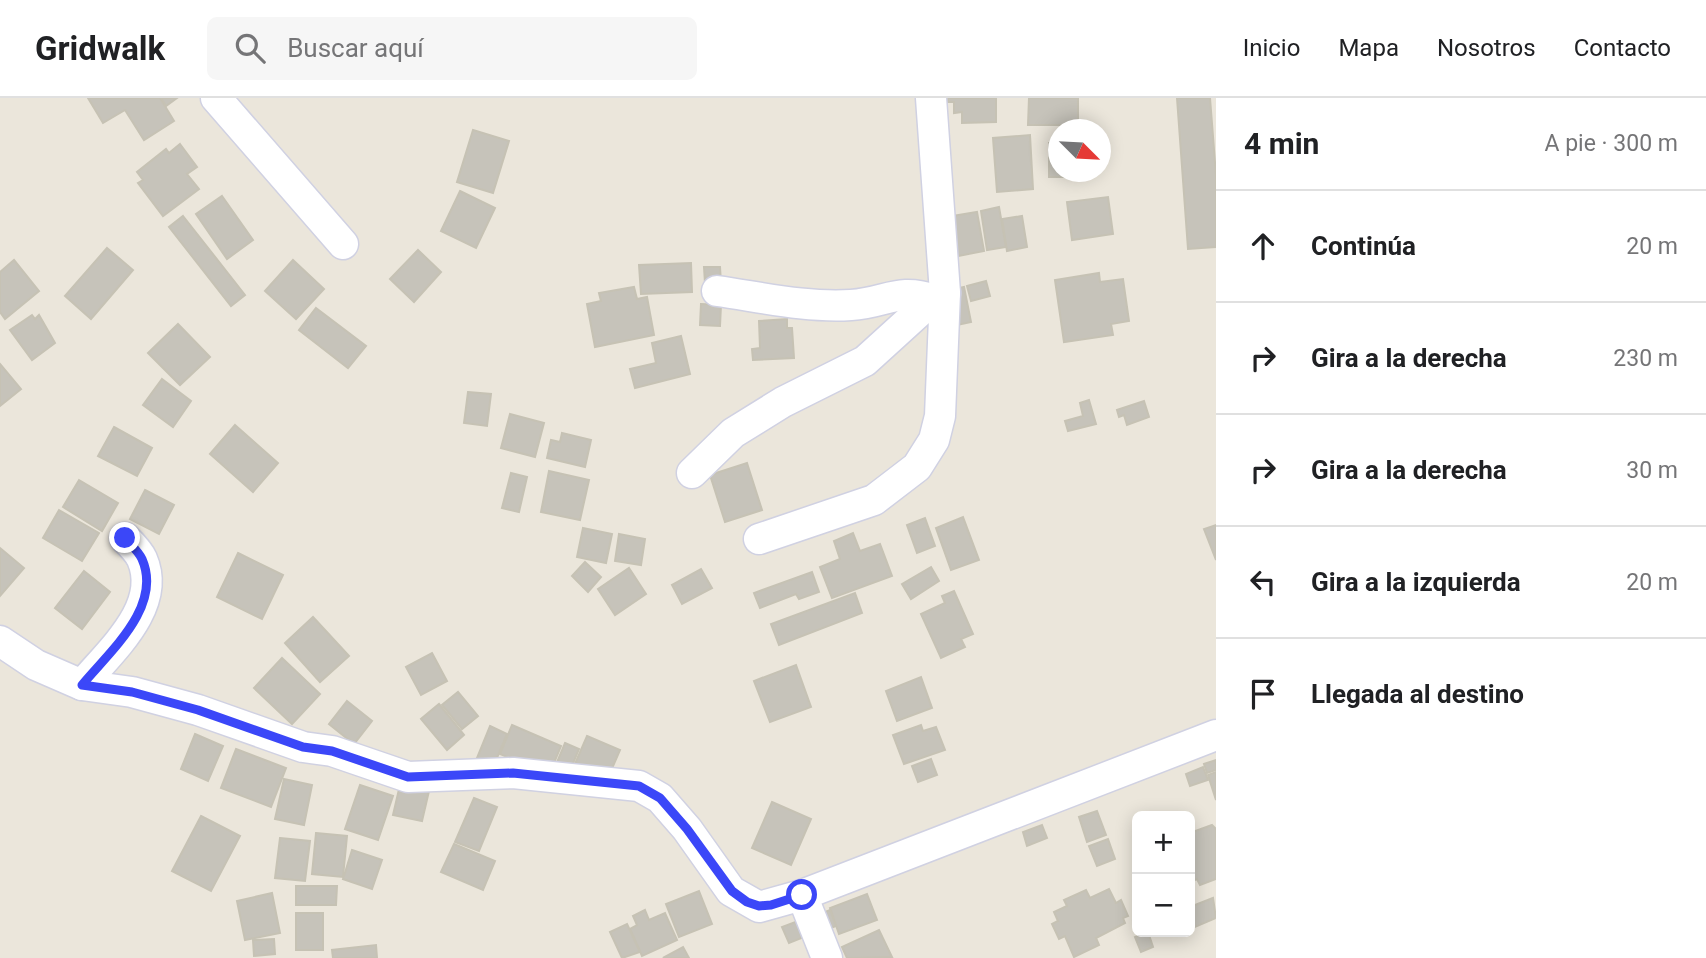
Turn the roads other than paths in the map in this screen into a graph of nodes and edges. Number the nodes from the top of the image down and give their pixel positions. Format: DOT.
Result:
graph roads {
  1 [pos="216,98"];
  2 [pos="931,98"];
  3 [pos="343,244"];
  4 [pos="717,291"];
  5 [pos="940,297"];
  6 [pos="692,473"];
  7 [pos="125,538"];
  8 [pos="759,539"];
  9 [pos="0,641"];
  10 [pos="82,685"];
  11 [pos="1216,735"];
  12 [pos="802,895"];
  13 [pos="827,958"];
  1 -- 3 [label="street"];
  2 -- 5 [label="street"];
  4 -- 5 [label="street"];
  5 -- 6 [label="street"];
  5 -- 8 [label="street"];
  7 -- 10 [label="street"];
  9 -- 10 [label="street"];
  10 -- 12 [label="street"];
  11 -- 12 [label="street"];
  12 -- 13 [label="street"];
}
